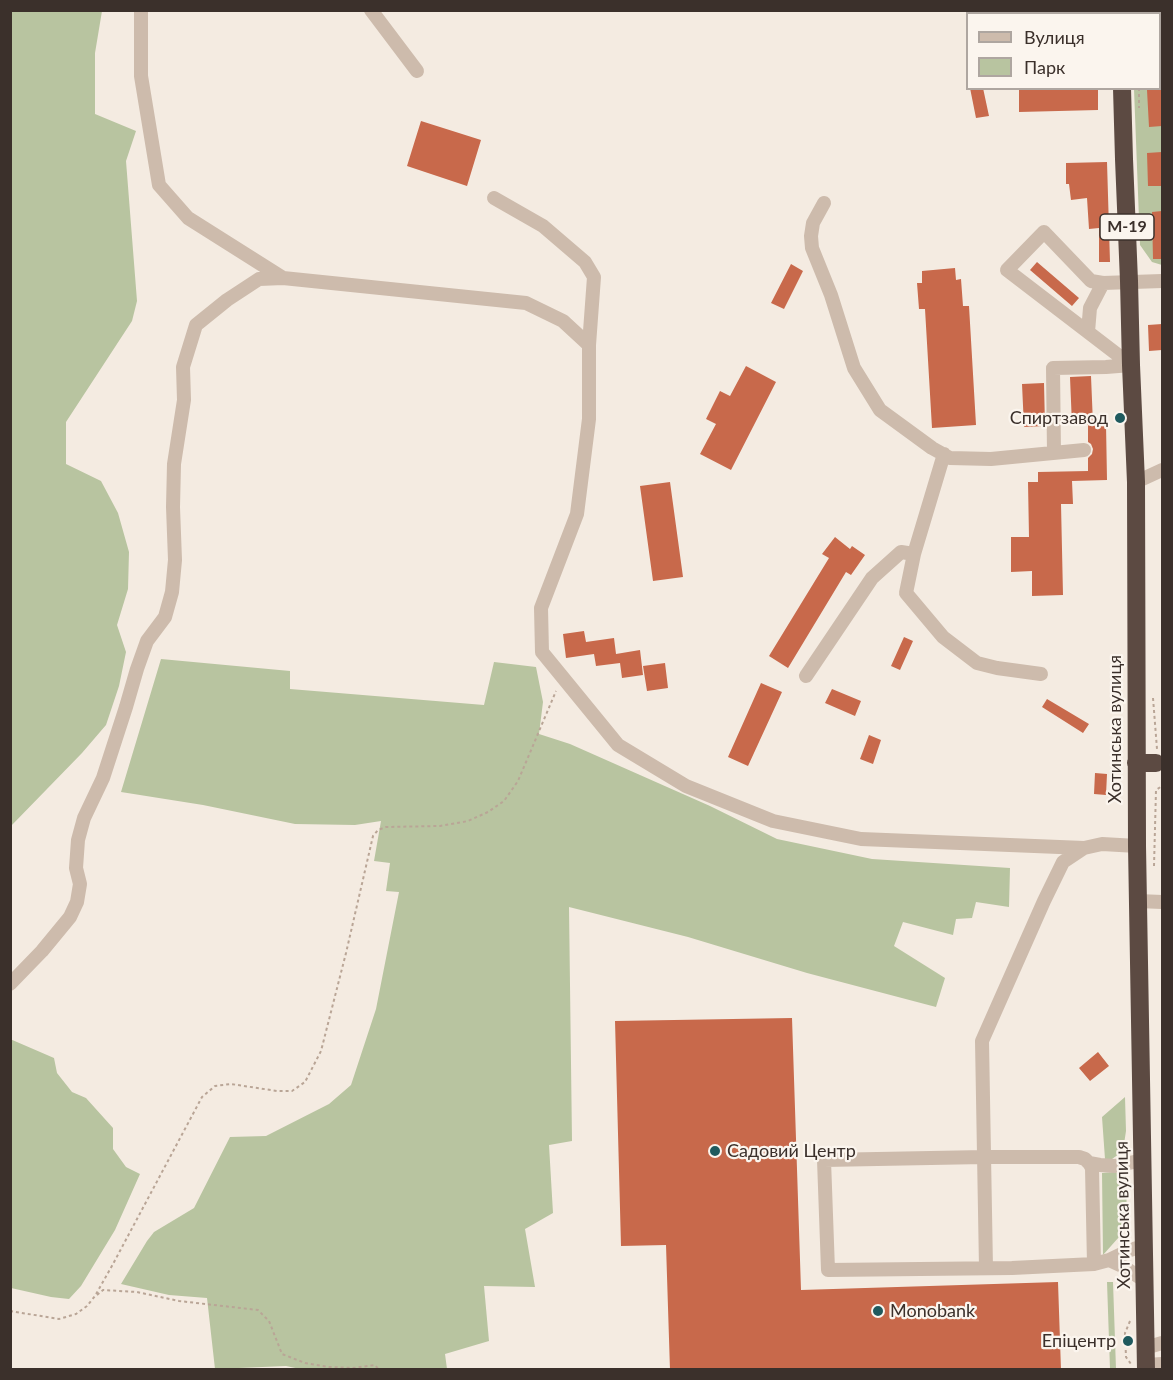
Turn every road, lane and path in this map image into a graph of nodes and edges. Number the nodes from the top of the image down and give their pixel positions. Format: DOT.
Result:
graph roads {
  1 [pos="141,10"];
  2 [pos="371,10"];
  3 [pos="417,70"];
  4 [pos="1122,90"];
  5 [pos="494,198"];
  6 [pos="824,203"];
  7 [pos="283,278"];
  8 [pos="1129,281"];
  9 [pos="1162,281"];
  10 [pos="1103,283"];
  11 [pos="1088,332"];
  12 [pos="589,345"];
  13 [pos="1131,365"];
  14 [pos="1084,450"];
  15 [pos="1054,453"];
  16 [pos="944,454"];
  17 [pos="1162,470"];
  18 [pos="1136,482"];
  19 [pos="914,555"];
  20 [pos="1041,674"];
  21 [pos="806,676"];
  22 [pos="562,678"];
  23 [pos="1136,763"];
  24 [pos="1159,764"];
  25 [pos="1137,846"];
  26 [pos="1084,848"];
  27 [pos="1138,901"];
  28 [pos="1162,902"];
  29 [pos="10,984"];
  30 [pos="984,1156"];
  31 [pos="1143,1160"];
  32 [pos="1089,1163"];
  33 [pos="1144,1246"];
  34 [pos="1109,1260"];
  35 [pos="1094,1264"];
  36 [pos="986,1268"];
  37 [pos="1144,1280"];
  38 [pos="95,1296"];
  39 [pos="10,1311"];
  40 [pos="1152,1358"];
  41 [pos="379,1370"];
  1 -- 7 [label="street"];
  2 -- 3 [label="street"];
  4 -- 8 [label="highway, Хотинська вулиця / М-19"];
  5 -- 12 [label="street"];
  6 -- 16 [label="street"];
  7 -- 12 [label="street"];
  7 -- 29 [label="street"];
  8 -- 9 [label="street"];
  8 -- 10 [label="street"];
  8 -- 13 [label="highway, Хотинська вулиця / М-19"];
  10 -- 11 [label="street"];
  10 -- 11 [label="street"];
  11 -- 13 [label="street"];
  12 -- 22 [label="street"];
  13 -- 15 [label="street"];
  13 -- 18 [label="highway, Хотинська вулиця / М-19"];
  14 -- 15 [label="street"];
  15 -- 16 [label="street"];
  16 -- 19 [label="street"];
  17 -- 18 [label="street"];
  18 -- 23 [label="highway, Хотинська вулиця / М-19"];
  19 -- 20 [label="street"];
  19 -- 21 [label="street"];
  22 -- 26 [label="street"];
  22 -- 38 [label="path"];
  23 -- 24 [label="highway"];
  23 -- 25 [label="highway, Хотинська вулиця / М-19"];
  25 -- 26 [label="street"];
  25 -- 27 [label="highway, Хотинська вулиця / М-19"];
  26 -- 30 [label="street"];
  27 -- 28 [label="street"];
  27 -- 31 [label="highway, Хотинська вулиця / М-19"];
  30 -- 32 [label="street"];
  30 -- 36 [label="street"];
  30 -- 36 [label="street"];
  31 -- 32 [label="street"];
  31 -- 33 [label="highway, Хотинська вулиця / М-19"];
  32 -- 35 [label="street"];
  33 -- 34 [label="street"];
  33 -- 37 [label="highway, Хотинська вулиця / М-19"];
  34 -- 35 [label="street"];
  34 -- 37 [label="street"];
  35 -- 36 [label="street"];
  37 -- 40 [label="highway, Хотинська вулиця / М-19"];
  38 -- 39 [label="path"];
  38 -- 41 [label="path"];
}
